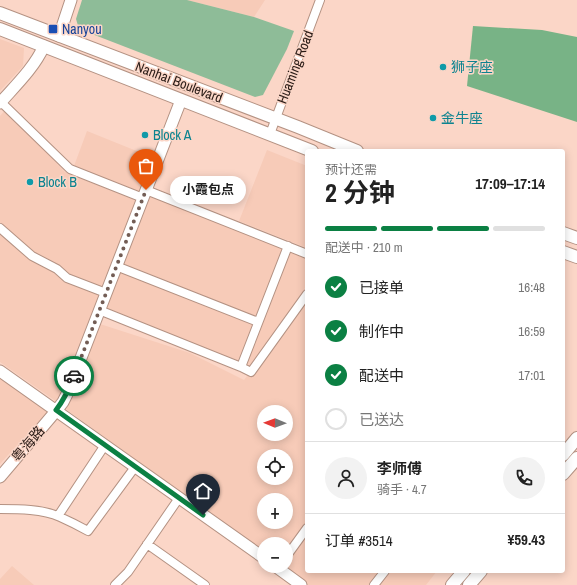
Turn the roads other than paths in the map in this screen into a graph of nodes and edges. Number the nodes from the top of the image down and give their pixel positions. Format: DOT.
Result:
graph roads {
  1 [pos="71,0"];
  2 [pos="320,0"];
  3 [pos="0,13"];
  4 [pos="0,29"];
  5 [pos="59,36"];
  6 [pos="44,46"];
  7 [pos="181,100"];
  8 [pos="0,103"];
  9 [pos="276,119"];
  10 [pos="270,134"];
  11 [pos="307,149"];
  12 [pos="352,149"];
  13 [pos="144,194"];
  14 [pos="0,228"];
  15 [pos="565,234"];
  16 [pos="577,238"];
  17 [pos="288,246"];
  18 [pos="305,253"];
  19 [pos="565,253"];
  20 [pos="577,257"];
  21 [pos="116,266"];
  22 [pos="106,293"];
  23 [pos="304,303"];
  24 [pos="99,310"];
  25 [pos="258,322"];
  26 [pos="241,366"];
  27 [pos="0,371"];
  28 [pos="56,410"];
  29 [pos="577,438"];
  30 [pos="105,445"];
  31 [pos="565,453"];
  32 [pos="577,458"];
  33 [pos="135,467"];
  34 [pos="565,472"];
  35 [pos="0,477"];
  36 [pos="179,498"];
  37 [pos="0,509"];
  38 [pos="58,516"];
  39 [pos="305,531"];
  40 [pos="147,544"];
  41 [pos="293,547"];
  42 [pos="257,553"];
  43 [pos="285,573"];
  44 [pos="383,573"];
  45 [pos="462,573"];
  46 [pos="479,573"];
  47 [pos="115,585"];
  48 [pos="205,585"];
  49 [pos="301,585"];
  50 [pos="374,585"];
  51 [pos="452,585"];
  52 [pos="469,585"];
  1 -- 5 [label="street"];
  2 -- 9 [label="street, Huaming Road"];
  3 -- 5 [label="main road, Nanhai Boulevard"];
  4 -- 6 [label="main road, Nanhai Boulevard"];
  5 -- 9 [label="main road, Nanhai Boulevard"];
  6 -- 7 [label="main road, Nanhai Boulevard"];
  6 -- 8 [label="street"];
  7 -- 10 [label="main road, Nanhai Boulevard"];
  7 -- 13 [label="street, 粤海路"];
  8 -- 13 [label="street"];
  9 -- 10 [label="street, Huaming Road"];
  9 -- 12 [label="main road, Nanhai Boulevard"];
  10 -- 11 [label="main road, Nanhai Boulevard"];
  13 -- 17 [label="street"];
  13 -- 21 [label="street, 粤海路"];
  14 -- 22 [label="street"];
  15 -- 16 [label="main road"];
  17 -- 18 [label="street"];
  17 -- 25 [label="street"];
  19 -- 20 [label="main road"];
  21 -- 22 [label="street, 粤海路"];
  21 -- 25 [label="street"];
  22 -- 24 [label="street, 粤海路"];
  23 -- 26 [label="street"];
  24 -- 26 [label="street"];
  24 -- 28 [label="street, 粤海路"];
  25 -- 26 [label="street"];
  27 -- 28 [label="street"];
  28 -- 30 [label="street"];
  28 -- 35 [label="street, 粤海路"];
  29 -- 31 [label="main road"];
  30 -- 33 [label="street"];
  30 -- 38 [label="street"];
  32 -- 34 [label="main road"];
  33 -- 36 [label="street"];
  33 -- 38 [label="street"];
  36 -- 40 [label="street"];
  36 -- 42 [label="street"];
  37 -- 38 [label="street"];
  39 -- 41 [label="street"];
  40 -- 47 [label="street"];
  40 -- 48 [label="street"];
  43 -- 49 [label="street"];
  44 -- 50 [label="street"];
  45 -- 51 [label="main road"];
  46 -- 52 [label="main road"];
}
